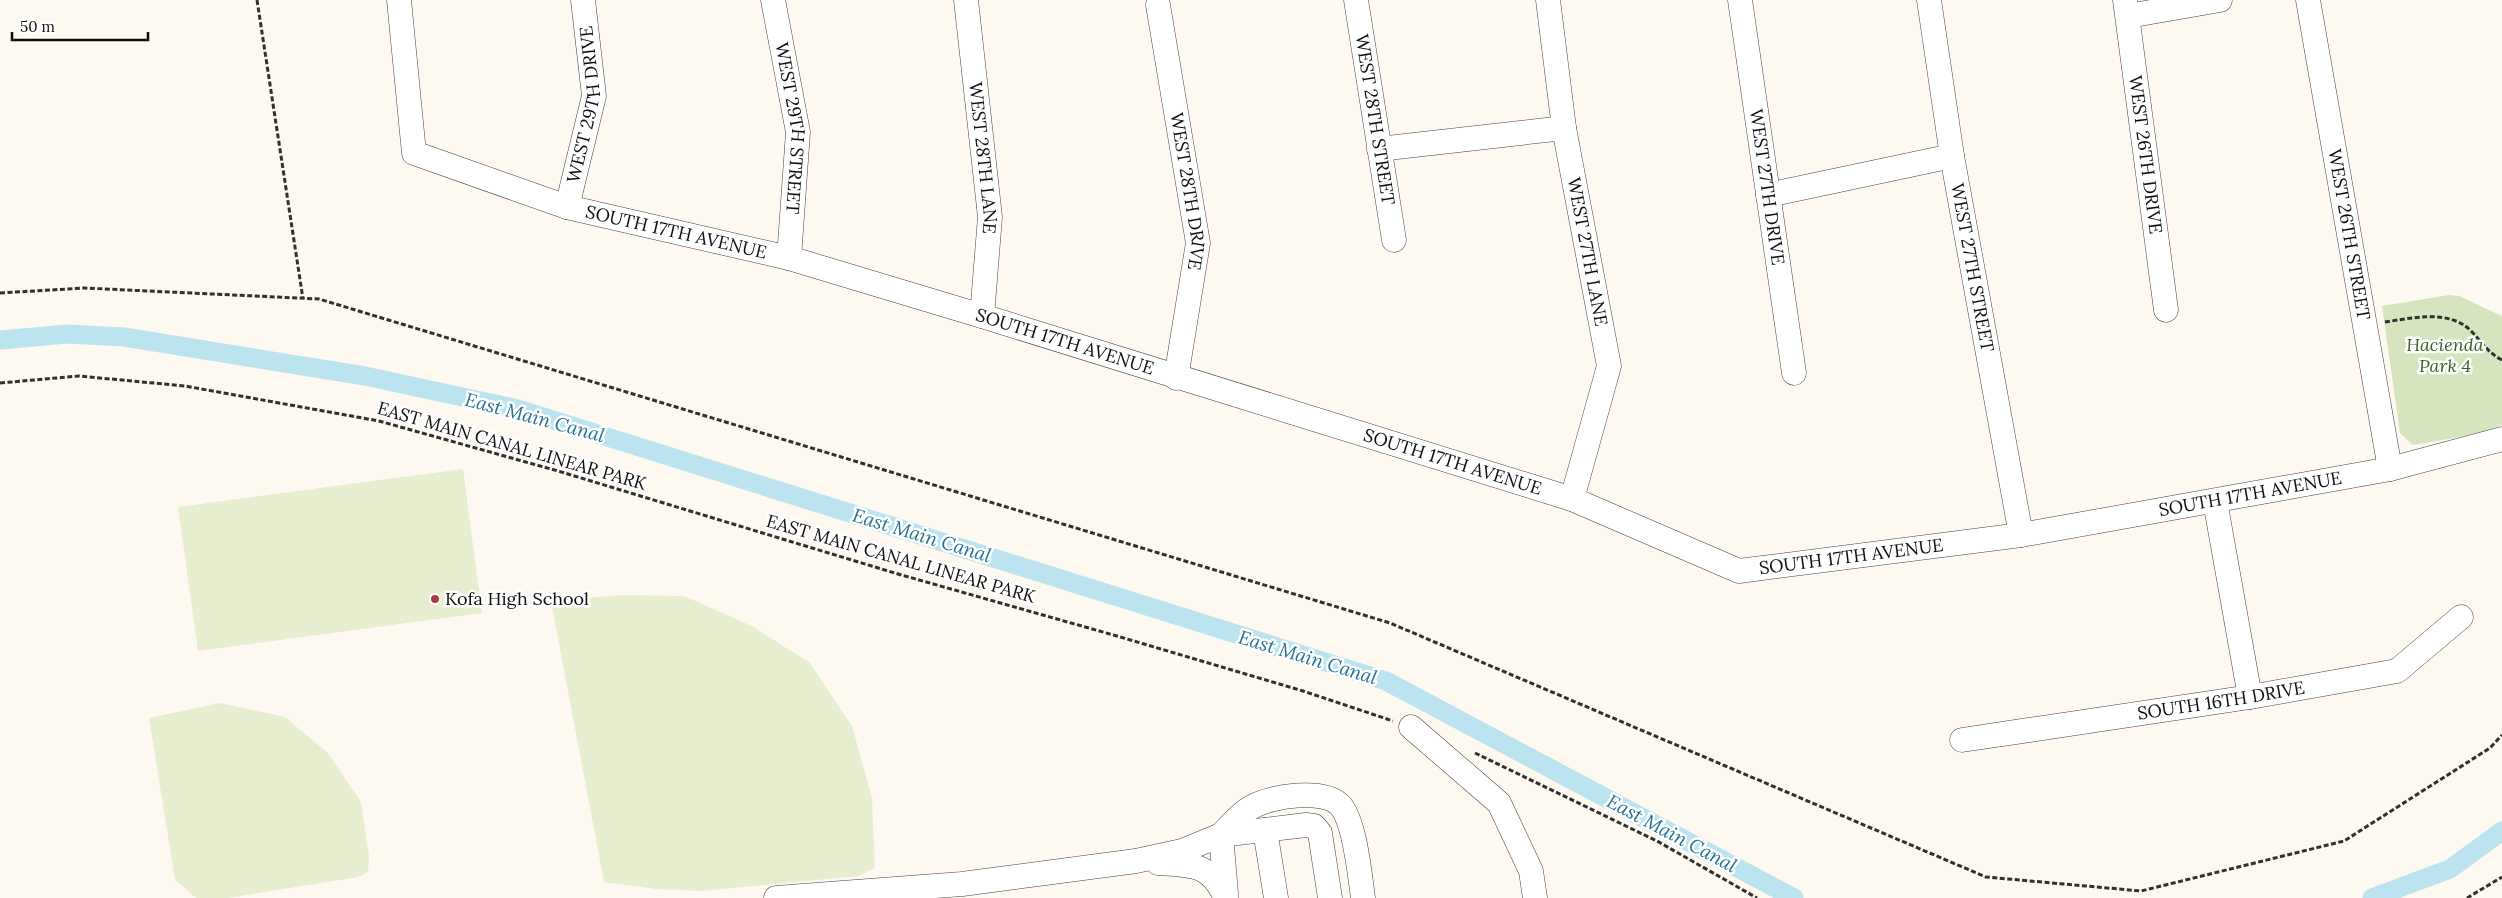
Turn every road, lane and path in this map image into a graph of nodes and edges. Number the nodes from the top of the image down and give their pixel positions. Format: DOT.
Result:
graph roads {
  1 [pos="257,0"];
  2 [pos="399,0"];
  3 [pos="583,0"];
  4 [pos="773,0"];
  5 [pos="966,0"];
  6 [pos="1356,0"];
  7 [pos="1548,0"];
  8 [pos="1740,0"];
  9 [pos="1929,0"];
  10 [pos="2220,0"];
  11 [pos="2308,0"];
  12 [pos="1158,5"];
  13 [pos="2126,8"];
  14 [pos="1564,128"];
  15 [pos="1379,149"];
  16 [pos="1952,156"];
  17 [pos="1768,195"];
  18 [pos="567,207"];
  19 [pos="1394,240"];
  20 [pos="789,258"];
  21 [pos="0,293"];
  22 [pos="304,299"];
  23 [pos="2166,310"];
  24 [pos="982,316"];
  25 [pos="2365,325"];
  26 [pos="2502,360"];
  27 [pos="1794,373"];
  28 [pos="1176,378"];
  29 [pos="0,383"];
  30 [pos="2502,439"];
  31 [pos="2390,469"];
  32 [pos="1572,499"];
  33 [pos="2215,500"];
  34 [pos="2021,534"];
  35 [pos="2461,617"];
  36 [pos="2250,697"];
  37 [pos="1411,727"];
  38 [pos="2502,735"];
  39 [pos="1962,740"];
  40 [pos="1470,750"];
  41 [pos="1265,830"];
  42 [pos="1220,835"];
  43 [pos="1136,861"];
  44 [pos="2502,877"];
  45 [pos="963,891"];
  46 [pos="776,898"];
  47 [pos="1226,898"];
  48 [pos="1276,898"];
  49 [pos="1330,898"];
  50 [pos="1363,898"];
  51 [pos="1535,898"];
  52 [pos="1757,898"];
  53 [pos="2467,898"];
  1 -- 22 [label="path"];
  2 -- 18 [label="street, SOUTH 17TH AVENUE"];
  3 -- 18 [label="street, WEST 29TH DRIVE"];
  4 -- 20 [label="street, WEST 29TH STREET"];
  5 -- 24 [label="street, WEST 28TH LANE"];
  6 -- 15 [label="street, WEST 28TH STREET"];
  7 -- 14 [label="street, WEST 27TH LANE"];
  8 -- 17 [label="street, WEST 27TH DRIVE"];
  9 -- 16 [label="street, WEST 27TH STREET"];
  10 -- 13 [label="street"];
  11 -- 25 [label="street, WEST 26TH STREET"];
  12 -- 28 [label="street, WEST 28TH DRIVE"];
  13 -- 23 [label="street, WEST 26TH DRIVE"];
  14 -- 15 [label="street"];
  14 -- 32 [label="street, WEST 27TH LANE"];
  15 -- 19 [label="street, WEST 28TH STREET"];
  16 -- 17 [label="street"];
  16 -- 34 [label="street, WEST 27TH STREET"];
  17 -- 27 [label="street, WEST 27TH DRIVE"];
  18 -- 20 [label="street, SOUTH 17TH AVENUE"];
  20 -- 24 [label="street, SOUTH 17TH AVENUE"];
  21 -- 22 [label="path"];
  22 -- 38 [label="path"];
  24 -- 28 [label="street, SOUTH 17TH AVENUE"];
  25 -- 26 [label="path"];
  25 -- 31 [label="street, WEST 26TH STREET"];
  28 -- 32 [label="street, SOUTH 17TH AVENUE"];
  29 -- 37 [label="path, EAST MAIN CANAL LINEAR PARK"];
  30 -- 31 [label="street, SOUTH 17TH AVENUE"];
  31 -- 33 [label="street, SOUTH 17TH AVENUE"];
  32 -- 34 [label="street, SOUTH 17TH AVENUE"];
  33 -- 34 [label="street, SOUTH 17TH AVENUE"];
  33 -- 36 [label="street"];
  35 -- 36 [label="street, SOUTH 16TH DRIVE"];
  36 -- 39 [label="street, SOUTH 16TH DRIVE"];
  37 -- 51 [label="street"];
  40 -- 52 [label="path"];
  41 -- 42 [label="street"];
  41 -- 48 [label="street"];
  41 -- 49 [label="street"];
  42 -- 43 [label="street"];
  42 -- 47 [label="street"];
  42 -- 50 [label="street"];
  43 -- 45 [label="street"];
  43 -- 47 [label="street"];
  44 -- 53 [label="path"];
  45 -- 46 [label="street"];
}
